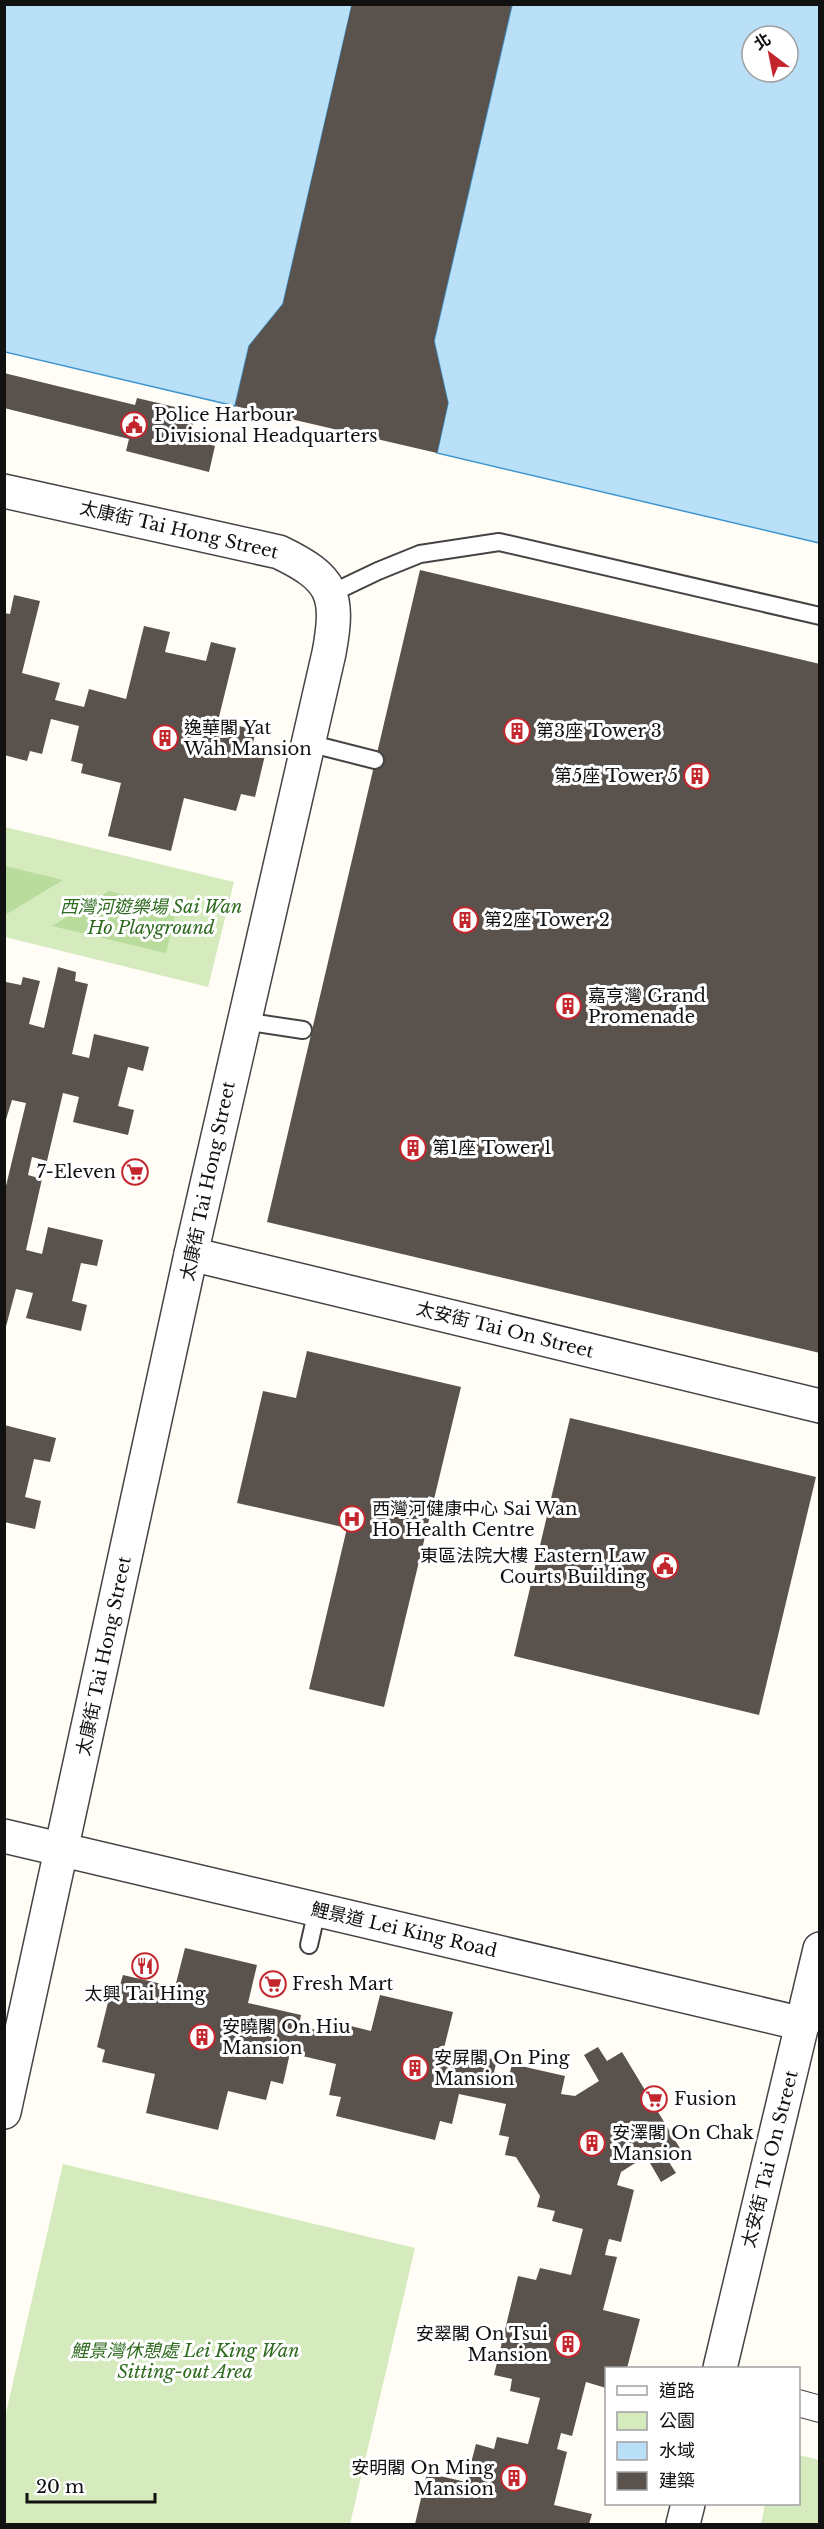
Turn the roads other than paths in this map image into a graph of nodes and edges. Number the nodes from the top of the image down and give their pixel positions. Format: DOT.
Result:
graph roads {
  1 [pos="4,491"];
  2 [pos="332,593"];
  3 [pos="819,616"];
  4 [pos="308,743"];
  5 [pos="375,760"];
  6 [pos="243,1021"];
  7 [pos="303,1030"];
  8 [pos="191,1254"];
  9 [pos="819,1406"];
  10 [pos="4,1836"];
  11 [pos="63,1849"];
  12 [pos="317,1910"];
  13 [pos="309,1945"];
  14 [pos="819,1949"];
  15 [pos="803,2024"];
  16 [pos="4,2112"];
  17 [pos="720,2367"];
  18 [pos="800,2404"];
  19 [pos="819,2409"];
  20 [pos="688,2505"];
  21 [pos="683,2524"];
  1 -- 2 [label="street, 太康街 Tai Hong Street"];
  2 -- 3 [label="lane"];
  2 -- 4 [label="street, 太康街 Tai Hong Street"];
  4 -- 5 [label="lane"];
  4 -- 6 [label="street, 太康街 Tai Hong Street"];
  6 -- 7 [label="lane"];
  6 -- 8 [label="street, 太康街 Tai Hong Street"];
  8 -- 9 [label="street, 太安街 Tai On Street"];
  8 -- 11 [label="street, 太康街 Tai Hong Street"];
  10 -- 11 [label="street, 鯉景道 Lei King Road"];
  11 -- 12 [label="street, 鯉景道 Lei King Road"];
  11 -- 16 [label="street, 太康街 Tai Hong Street"];
  12 -- 13 [label="lane"];
  12 -- 15 [label="street, 鯉景道 Lei King Road"];
  14 -- 15 [label="street, 太安街 Tai On Street"];
  15 -- 17 [label="street, 太安街 Tai On Street"];
  18 -- 19 [label="street"];
  20 -- 21 [label="street"];
}
